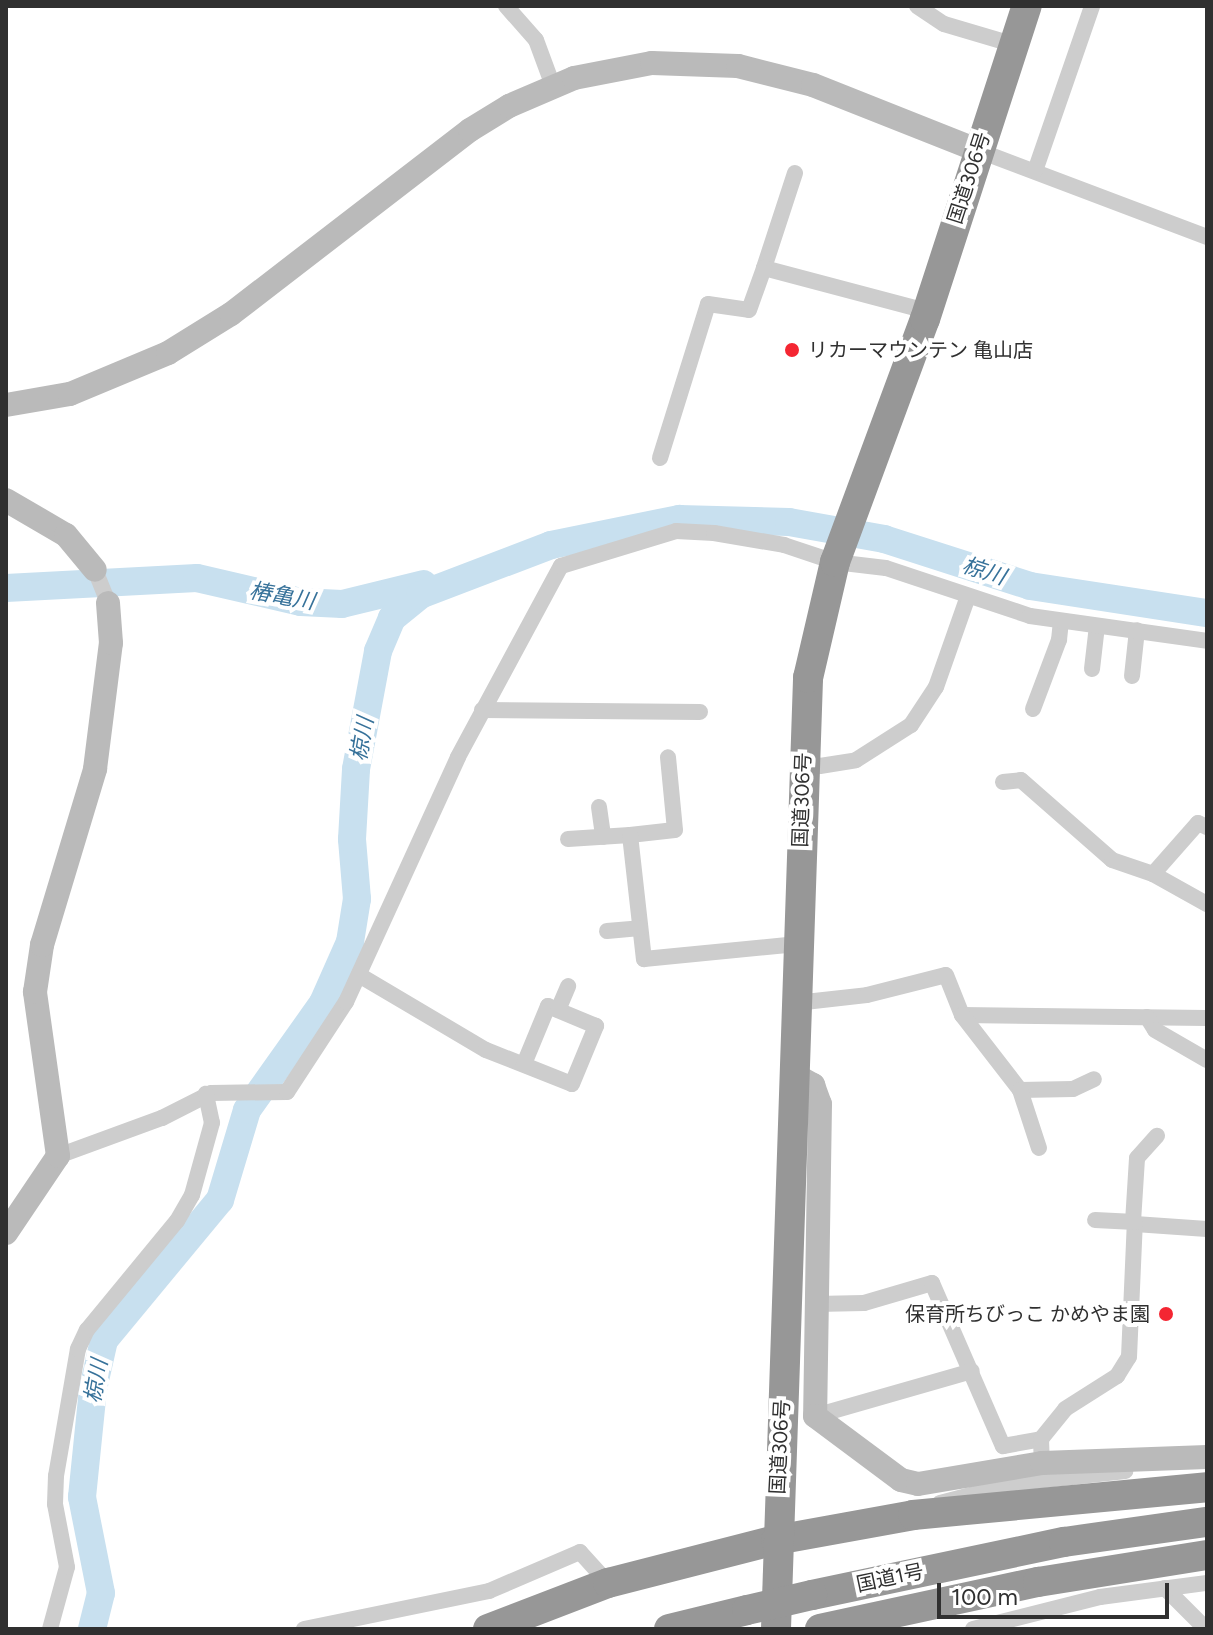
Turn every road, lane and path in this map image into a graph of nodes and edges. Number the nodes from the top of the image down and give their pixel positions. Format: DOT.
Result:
graph roads {
  1 [pos="917,6"];
  2 [pos="1027,6"];
  3 [pos="1092,6"];
  4 [pos="511,8"];
  5 [pos="1015,45"];
  6 [pos="553,86"];
  7 [pos="977,150"];
  8 [pos="1035,171"];
  9 [pos="795,173"];
  10 [pos="1207,237"];
  11 [pos="764,268"];
  12 [pos="927,311"];
  13 [pos="6,405"];
  14 [pos="660,458"];
  15 [pos="6,500"];
  16 [pos="835,562"];
  17 [pos="95,570"];
  18 [pos="967,599"];
  19 [pos="108,603"];
  20 [pos="1061,621"];
  21 [pos="1097,626"];
  22 [pos="1137,630"];
  23 [pos="1207,641"];
  24 [pos="1092,669"];
  25 [pos="1132,676"];
  26 [pos="1033,709"];
  27 [pos="482,710"];
  28 [pos="700,712"];
  29 [pos="668,757"];
  30 [pos="803,762"];
  31 [pos="1003,782"];
  32 [pos="599,807"];
  33 [pos="1207,827"];
  34 [pos="630,835"];
  35 [pos="603,837"];
  36 [pos="568,839"];
  37 [pos="1153,874"];
  38 [pos="1207,904"];
  39 [pos="640,928"];
  40 [pos="607,931"];
  41 [pos="797,944"];
  42 [pos="359,975"];
  43 [pos="568,986"];
  44 [pos="796,1003"];
  45 [pos="558,1010"];
  46 [pos="962,1015"];
  47 [pos="1147,1017"];
  48 [pos="1207,1018"];
  49 [pos="1207,1060"];
  50 [pos="524,1064"];
  51 [pos="795,1075"];
  52 [pos="1094,1079"];
  53 [pos="1020,1090"];
  54 [pos="213,1093"];
  55 [pos="1157,1136"];
  56 [pos="1039,1148"];
  57 [pos="58,1156"];
  58 [pos="1095,1220"];
  59 [pos="1134,1223"];
  60 [pos="1207,1229"];
  61 [pos="6,1233"];
  62 [pos="816,1304"];
  63 [pos="972,1371"];
  64 [pos="815,1416"];
  65 [pos="1042,1451"];
  66 [pos="1207,1459"];
  67 [pos="1207,1487"];
  68 [pos="913,1515"];
  69 [pos="1207,1522"];
  70 [pos="776,1540"];
  71 [pos="1207,1555"];
  72 [pos="608,1583"];
  73 [pos="1207,1583"];
  74 [pos="1165,1588"];
  75 [pos="50,1629"];
  76 [pos="304,1629"];
  77 [pos="488,1629"];
  78 [pos="669,1629"];
  79 [pos="776,1629"];
  80 [pos="820,1629"];
  81 [pos="973,1629"];
  82 [pos="1206,1629"];
  1 -- 5 [label="street"];
  2 -- 5 [label="highway, 国道306号"];
  3 -- 8 [label="street"];
  4 -- 6 [label="street"];
  5 -- 7 [label="highway, 国道306号"];
  6 -- 7 [label="street"];
  6 -- 13 [label="street"];
  7 -- 8 [label="street"];
  7 -- 12 [label="highway, 国道306号"];
  8 -- 10 [label="street"];
  9 -- 11 [label="street"];
  11 -- 12 [label="street"];
  11 -- 14 [label="street"];
  12 -- 16 [label="highway, 国道306号"];
  15 -- 17 [label="street"];
  16 -- 18 [label="street"];
  16 -- 27 [label="street"];
  16 -- 30 [label="highway, 国道306号"];
  17 -- 19 [label="street"];
  18 -- 20 [label="street"];
  18 -- 30 [label="street"];
  19 -- 57 [label="street"];
  20 -- 21 [label="street"];
  20 -- 26 [label="street"];
  21 -- 22 [label="street"];
  21 -- 24 [label="street"];
  22 -- 23 [label="street"];
  22 -- 25 [label="street"];
  27 -- 28 [label="street"];
  27 -- 42 [label="street"];
  29 -- 34 [label="street"];
  30 -- 41 [label="highway, 国道306号"];
  31 -- 37 [label="street"];
  32 -- 35 [label="street"];
  33 -- 37 [label="street"];
  34 -- 35 [label="street"];
  34 -- 39 [label="street"];
  35 -- 36 [label="street"];
  37 -- 38 [label="street"];
  39 -- 40 [label="street"];
  39 -- 41 [label="street"];
  41 -- 44 [label="highway, 国道306号"];
  42 -- 50 [label="street"];
  42 -- 54 [label="street"];
  43 -- 45 [label="street"];
  44 -- 46 [label="street"];
  44 -- 51 [label="highway, 国道306号"];
  45 -- 50 [label="street"];
  45 -- 50 [label="street"];
  46 -- 47 [label="street"];
  46 -- 53 [label="street"];
  47 -- 48 [label="street"];
  47 -- 49 [label="street"];
  51 -- 62 [label="street"];
  51 -- 70 [label="highway, 国道306号"];
  52 -- 53 [label="street"];
  53 -- 56 [label="street"];
  54 -- 57 [label="street"];
  54 -- 75 [label="street"];
  55 -- 59 [label="street"];
  57 -- 61 [label="street"];
  58 -- 59 [label="street"];
  59 -- 60 [label="street"];
  59 -- 65 [label="street"];
  62 -- 63 [label="street"];
  62 -- 64 [label="street"];
  63 -- 64 [label="street"];
  63 -- 65 [label="street"];
  64 -- 65 [label="street"];
  65 -- 66 [label="street"];
  66 -- 68 [label="street"];
  67 -- 68 [label="highway"];
  68 -- 70 [label="highway"];
  69 -- 78 [label="highway, 国道1号, bridge"];
  70 -- 72 [label="highway"];
  70 -- 79 [label="highway, 国道306号"];
  71 -- 80 [label="highway"];
  72 -- 76 [label="street"];
  72 -- 77 [label="highway"];
  73 -- 74 [label="street"];
  74 -- 81 [label="street"];
  74 -- 82 [label="street"];
}
